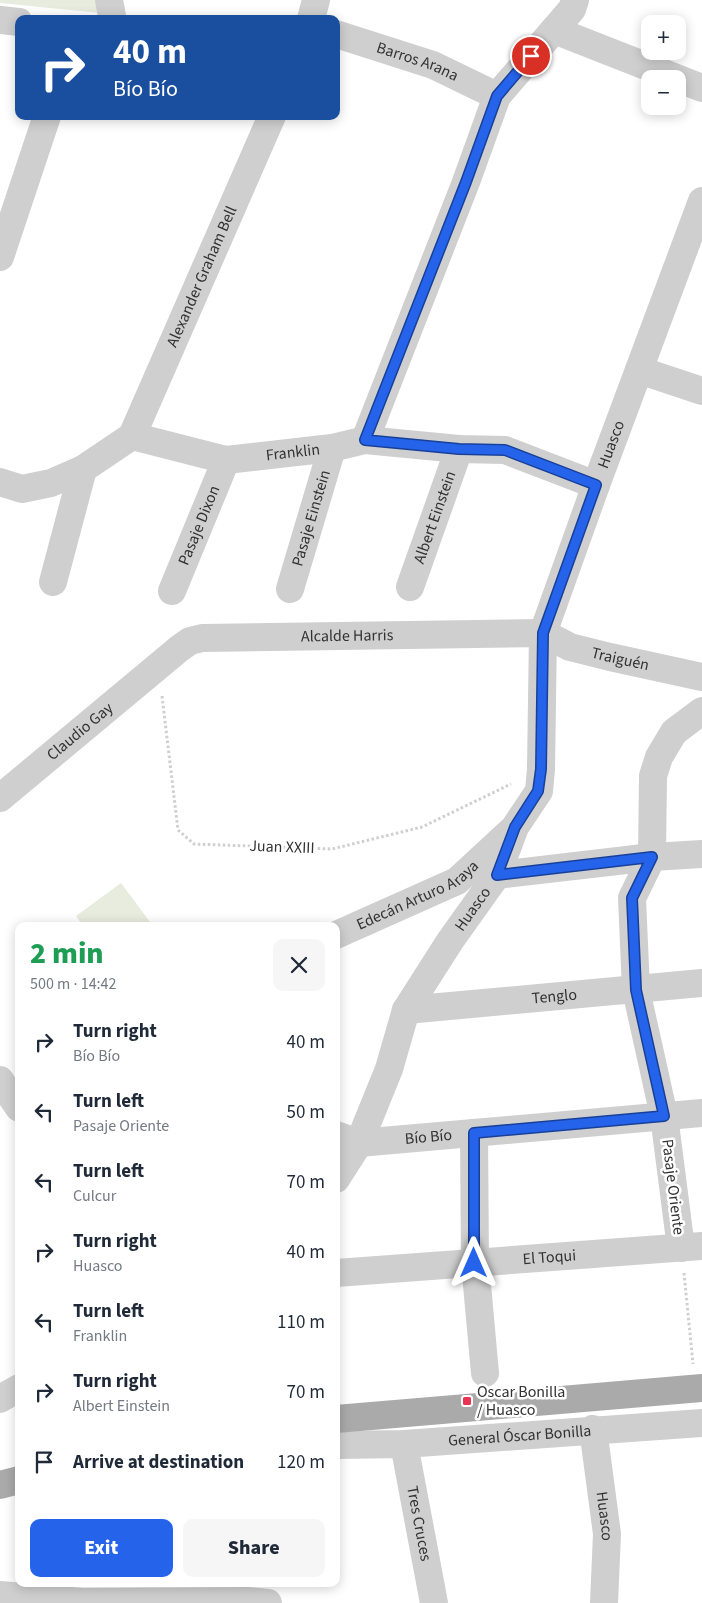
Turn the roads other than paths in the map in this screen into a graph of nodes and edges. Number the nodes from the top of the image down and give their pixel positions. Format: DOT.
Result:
graph roads {
  1 [pos="316,0"];
  2 [pos="575,0"];
  3 [pos="312,15"];
  4 [pos="0,20"];
  5 [pos="15,22"];
  6 [pos="554,30"];
  7 [pos="340,35"];
  8 [pos="702,88"];
  9 [pos="497,96"];
  10 [pos="47,120"];
  11 [pos="270,120"];
  12 [pos="702,201"];
  13 [pos="0,257"];
  14 [pos="639,370"];
  15 [pos="702,391"];
  16 [pos="132,436"];
  17 [pos="365,440"];
  18 [pos="332,448"];
  19 [pos="459,449"];
  20 [pos="226,460"];
  21 [pos="83,469"];
  22 [pos="0,482"];
  23 [pos="596,485"];
  24 [pos="53,582"];
  25 [pos="410,587"];
  26 [pos="290,589"];
  27 [pos="172,591"];
  28 [pos="543,633"];
  29 [pos="158,666"];
  30 [pos="702,677"];
  31 [pos="702,711"];
  32 [pos="0,798"];
  33 [pos="515,827"];
  34 [pos="702,854"];
  35 [pos="652,857"];
  36 [pos="497,875"];
  37 [pos="340,933"];
  38 [pos="702,983"];
  39 [pos="636,990"];
  40 [pos="406,1010"];
  41 [pos="0,1080"];
  42 [pos="15,1103"];
  43 [pos="15,1112"];
  44 [pos="702,1113"];
  45 [pos="664,1116"];
  46 [pos="0,1121"];
  47 [pos="474,1133"];
  48 [pos="348,1139"];
  49 [pos="340,1166"];
  50 [pos="692,1247"];
  51 [pos="474,1263"];
  52 [pos="340,1273"];
  53 [pos="484,1373"];
  54 [pos="699,1388"];
  55 [pos="15,1390"];
  56 [pos="0,1399"];
  57 [pos="340,1419"];
  58 [pos="702,1423"];
  59 [pos="593,1429"];
  60 [pos="404,1444"];
  61 [pos="340,1445"];
  62 [pos="15,1481"];
  63 [pos="0,1485"];
  64 [pos="0,1595"];
  65 [pos="252,1598"];
  66 [pos="82,1602"];
  67 [pos="434,1603"];
  68 [pos="604,1603"];
  1 -- 3 [label="street"];
  2 -- 6 [label="street"];
  4 -- 5 [label="street"];
  6 -- 8 [label="street"];
  6 -- 9 [label="street"];
  7 -- 9 [label="street, Barros Arana"];
  9 -- 17 [label="street"];
  10 -- 13 [label="street"];
  11 -- 16 [label="street, Alexander Graham Bell"];
  12 -- 14 [label="street, Huasco"];
  14 -- 15 [label="street"];
  14 -- 23 [label="street, Huasco"];
  16 -- 20 [label="street, Franklin"];
  16 -- 21 [label="street"];
  17 -- 18 [label="street, Franklin"];
  17 -- 19 [label="street, Franklin"];
  18 -- 20 [label="street, Franklin"];
  18 -- 26 [label="street, Pasaje Einstein"];
  19 -- 23 [label="street, Franklin"];
  19 -- 25 [label="street, Albert Einstein"];
  20 -- 27 [label="street, Pasaje Dixon"];
  21 -- 22 [label="street"];
  21 -- 24 [label="street"];
  23 -- 28 [label="street, Huasco"];
  28 -- 29 [label="street, Alcalde Harris"];
  28 -- 30 [label="street, Traiguén"];
  28 -- 33 [label="street, Huasco"];
  29 -- 32 [label="street, Claudio Gay"];
  31 -- 35 [label="street, Pasaje Oriente"];
  33 -- 36 [label="street, Huasco"];
  33 -- 37 [label="street, Edecán Arturo Araya"];
  34 -- 35 [label="street"];
  35 -- 36 [label="street"];
  35 -- 39 [label="street, Pasaje Oriente"];
  36 -- 40 [label="street, Huasco"];
  38 -- 39 [label="street, Tenglo"];
  39 -- 40 [label="street, Tenglo"];
  39 -- 45 [label="street, Pasaje Oriente"];
  40 -- 48 [label="street, Huasco"];
  41 -- 42 [label="street"];
  43 -- 46 [label="street"];
  44 -- 45 [label="street, Bío Bío"];
  45 -- 47 [label="street, Bío Bío"];
  45 -- 50 [label="street, Pasaje Oriente"];
  47 -- 48 [label="street, Bío Bío"];
  47 -- 51 [label="street"];
  48 -- 49 [label="street, Huasco"];
  50 -- 51 [label="street, El Toqui"];
  51 -- 52 [label="street, El Toqui"];
  51 -- 53 [label="street"];
  54 -- 57 [label="main road, General Óscar Bonilla"];
  55 -- 56 [label="street"];
  58 -- 59 [label="street, General Óscar Bonilla"];
  59 -- 60 [label="street, General Óscar Bonilla"];
  59 -- 68 [label="street, Huasco"];
  60 -- 61 [label="street, General Óscar Bonilla"];
  60 -- 67 [label="street, Tres Cruces"];
  62 -- 63 [label="main road"];
  64 -- 66 [label="street"];
  65 -- 66 [label="street"];
}
